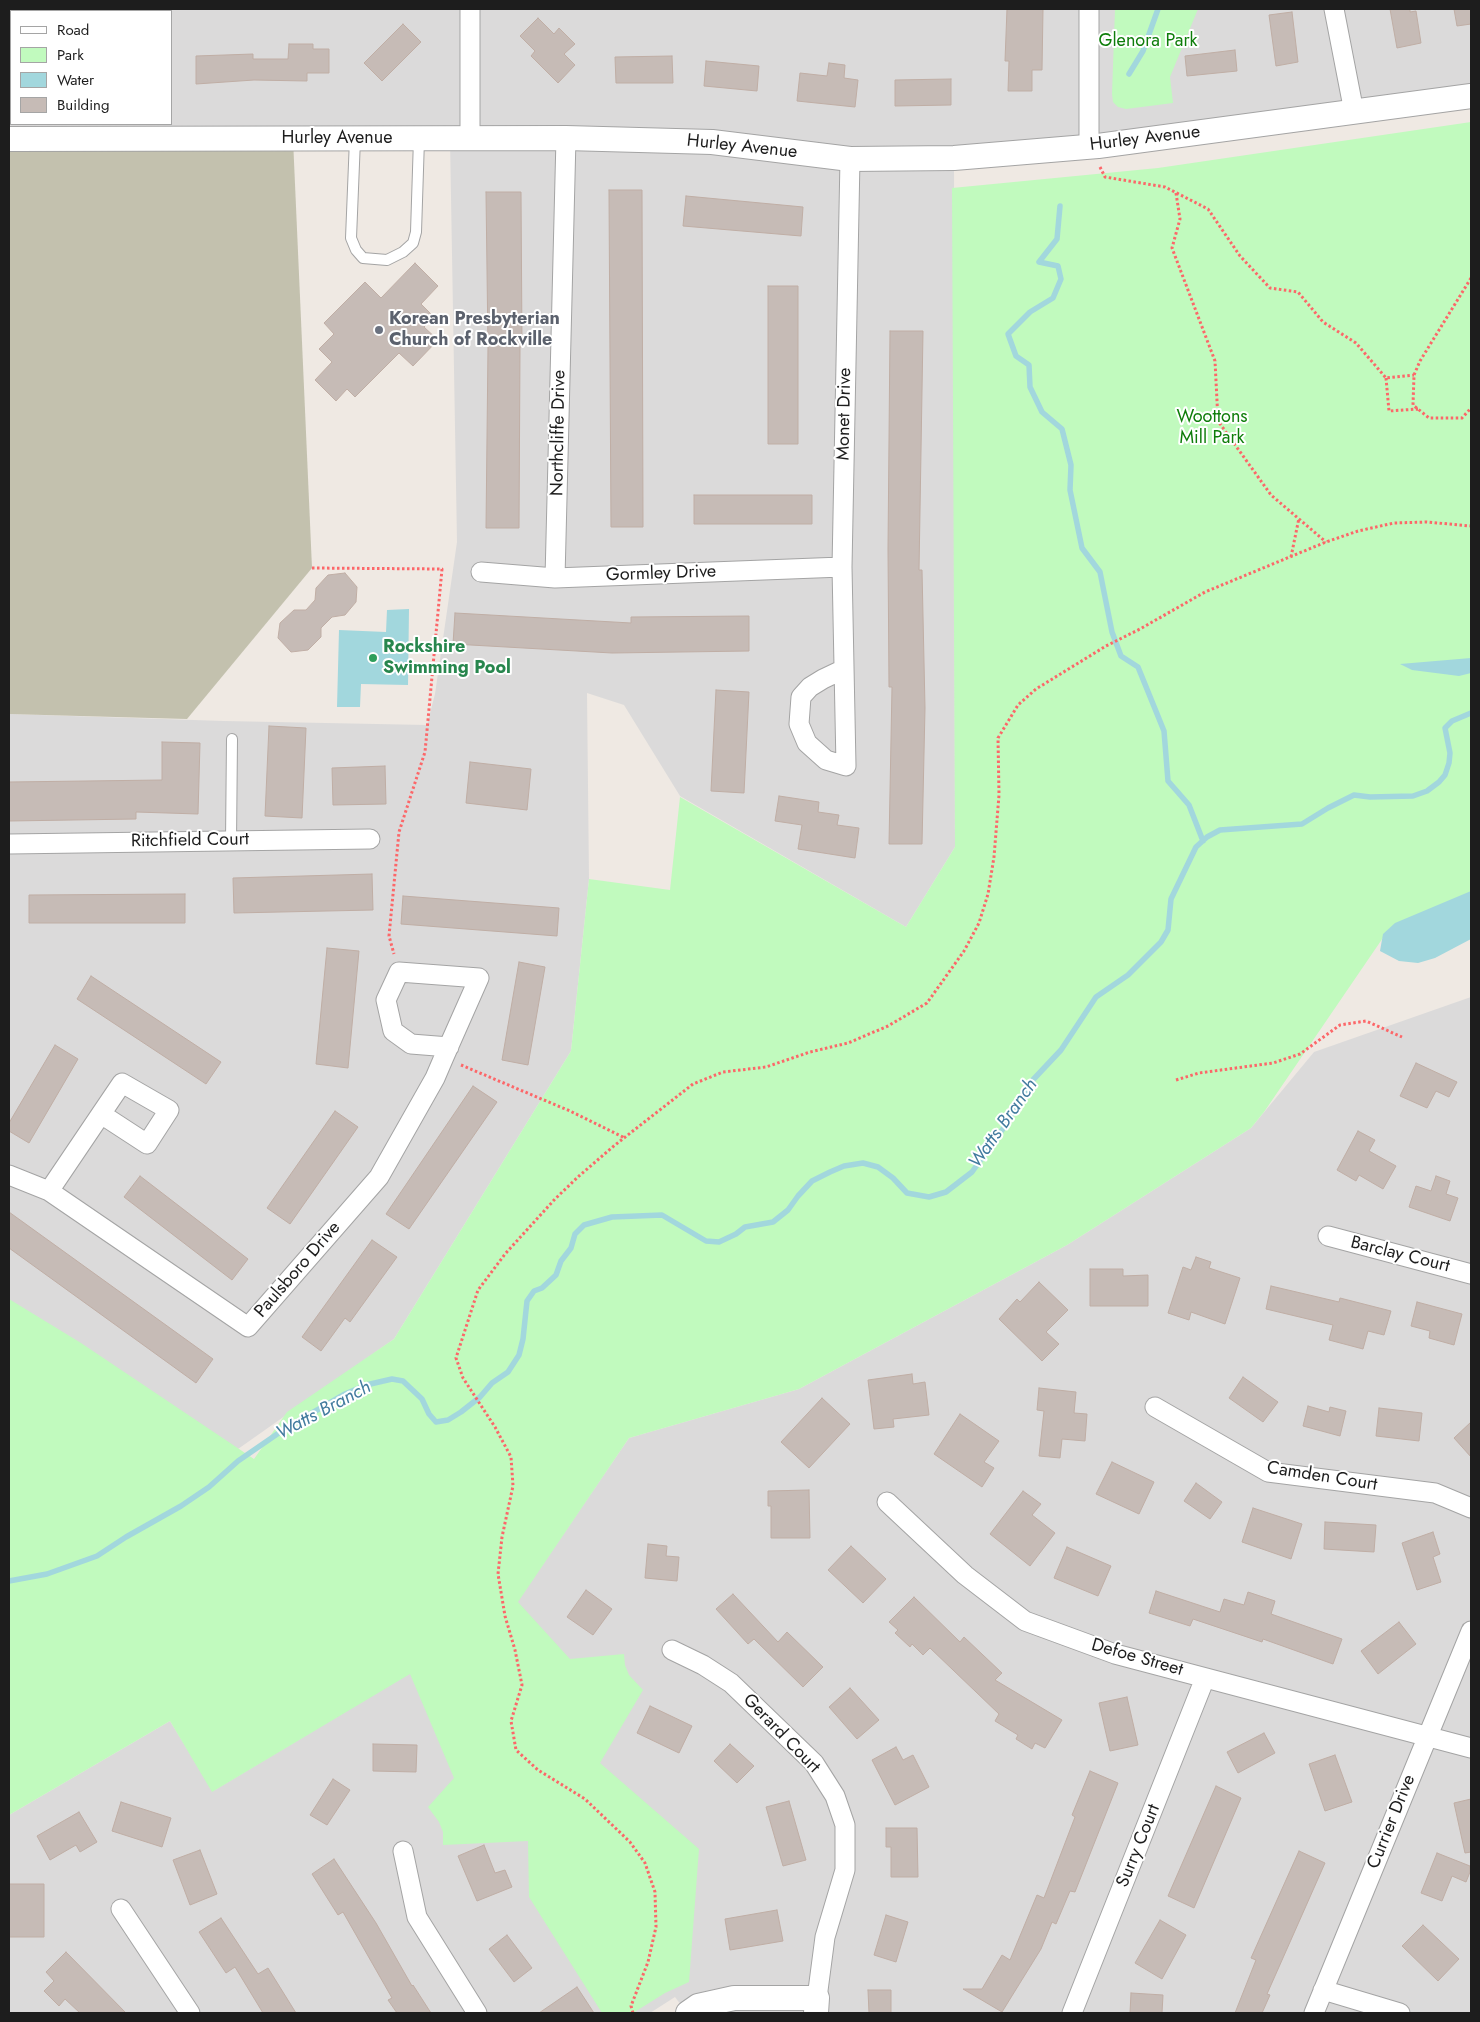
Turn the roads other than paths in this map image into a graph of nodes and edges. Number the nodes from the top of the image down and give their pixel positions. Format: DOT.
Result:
graph roads {
  1 [pos="470,9"];
  2 [pos="1089,9"];
  3 [pos="1334,9"];
  4 [pos="1471,96"];
  5 [pos="1354,112"];
  6 [pos="566,138"];
  7 [pos="356,139"];
  8 [pos="419,139"];
  9 [pos="470,139"];
  10 [pos="9,140"];
  11 [pos="1089,147"];
  12 [pos="850,159"];
  13 [pos="842,567"];
  14 [pos="481,572"];
  15 [pos="555,578"];
  16 [pos="844,669"];
  17 [pos="232,739"];
  18 [pos="370,839"];
  19 [pos="232,841"];
  20 [pos="9,844"];
  21 [pos="447,1052"];
  22 [pos="101,1114"];
  23 [pos="9,1176"];
  24 [pos="49,1191"];
  25 [pos="1328,1236"];
  26 [pos="1471,1274"];
  27 [pos="1154,1407"];
  28 [pos="887,1502"];
  29 [pos="1471,1508"];
  30 [pos="1471,1631"];
  31 [pos="672,1650"];
  32 [pos="1205,1678"];
  33 [pos="1428,1736"];
  34 [pos="1471,1748"];
  35 [pos="403,1851"];
  36 [pos="121,1909"];
  37 [pos="1323,1990"];
  38 [pos="816,2005"];
  39 [pos="190,2013"];
  40 [pos="477,2013"];
  41 [pos="688,2013"];
  42 [pos="1072,2013"];
  43 [pos="1314,2013"];
  44 [pos="1400,2013"];
  1 -- 9 [label="street"];
  2 -- 11 [label="street"];
  3 -- 5 [label="street"];
  4 -- 5 [label="street, Hurley Avenue"];
  5 -- 11 [label="street, Hurley Avenue"];
  6 -- 9 [label="street, Hurley Avenue"];
  6 -- 12 [label="street, Hurley Avenue"];
  6 -- 15 [label="street, Northcliffe Drive"];
  7 -- 8 [label="street, Hurley Avenue"];
  7 -- 8 [label="lane"];
  7 -- 10 [label="street, Hurley Avenue"];
  8 -- 9 [label="street, Hurley Avenue"];
  11 -- 12 [label="street, Hurley Avenue"];
  12 -- 13 [label="street, Monet Drive"];
  13 -- 15 [label="street, Gormley Drive"];
  13 -- 16 [label="street, Monet Drive"];
  14 -- 15 [label="street, Gormley Drive"];
  16 -- 16 [label="street, Monet Drive"];
  17 -- 19 [label="lane"];
  18 -- 19 [label="street, Ritchfield Court"];
  19 -- 20 [label="street, Ritchfield Court"];
  21 -- 21 [label="street, Paulsboro Drive"];
  21 -- 24 [label="street, Paulsboro Drive"];
  22 -- 24 [label="street"];
  23 -- 24 [label="street, Paulsboro Drive"];
  25 -- 26 [label="street, Barclay Court"];
  27 -- 29 [label="street, Camden Court"];
  28 -- 32 [label="street, Defoe Street"];
  30 -- 33 [label="street, Currier Drive"];
  31 -- 38 [label="street, Gerard Court"];
  32 -- 33 [label="street, Defoe Street"];
  32 -- 42 [label="street, Surry Court"];
  33 -- 34 [label="street, Defoe Street"];
  33 -- 37 [label="street, Currier Drive"];
  35 -- 40 [label="street"];
  36 -- 39 [label="street"];
  37 -- 43 [label="street, Currier Drive"];
  37 -- 44 [label="street"];
  38 -- 41 [label="street"];
}
